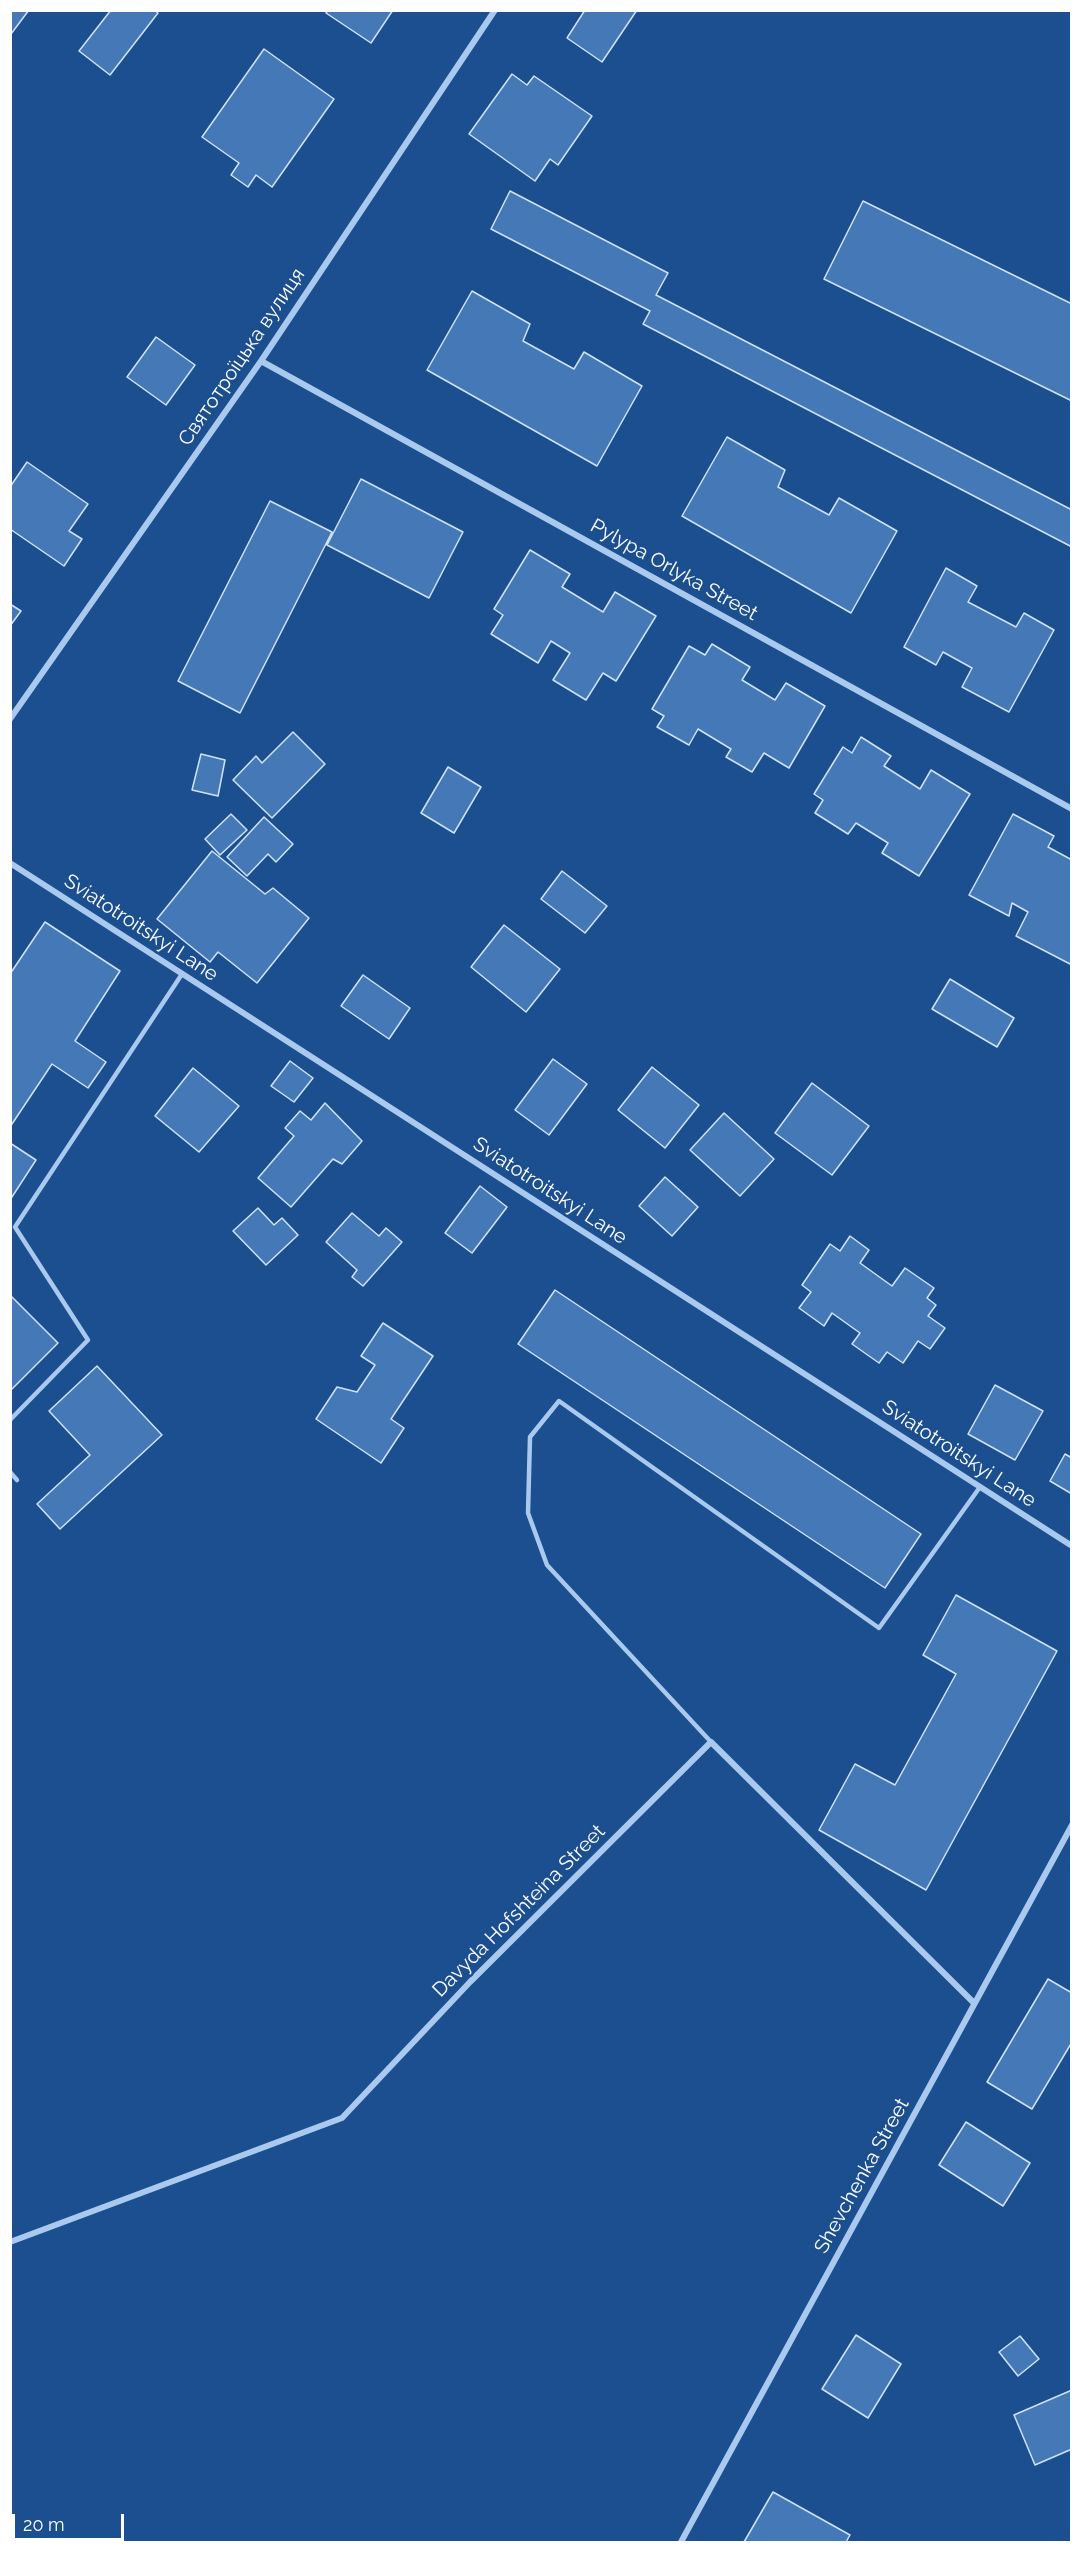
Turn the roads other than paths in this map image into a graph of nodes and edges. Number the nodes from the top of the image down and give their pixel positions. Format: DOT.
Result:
graph roads {
  1 [pos="495,10"];
  2 [pos="261,361"];
  3 [pos="10,719"];
  4 [pos="1071,809"];
  5 [pos="10,863"];
  6 [pos="182,974"];
  7 [pos="10,1420"];
  8 [pos="10,1472"];
  9 [pos="17,1480"];
  10 [pos="980,1487"];
  11 [pos="1071,1546"];
  12 [pos="711,1742"];
  13 [pos="1071,1825"];
  14 [pos="974,2004"];
  15 [pos="10,2242"];
  16 [pos="681,2542"];
  1 -- 2 [label="street, Святотроїцька вулиця"];
  2 -- 3 [label="street, Святотроїцька вулиця"];
  2 -- 4 [label="street, Pylypa Orlyka Street"];
  5 -- 6 [label="street, Sviatotroitskyi Lane"];
  6 -- 7 [label="lane"];
  6 -- 10 [label="street, Sviatotroitskyi Lane"];
  8 -- 9 [label="lane"];
  10 -- 11 [label="street, Sviatotroitskyi Lane"];
  10 -- 12 [label="lane"];
  12 -- 14 [label="street"];
  12 -- 15 [label="street, Davyda Hofshteina Street"];
  13 -- 14 [label="street, Shevchenka Street"];
  14 -- 16 [label="street, Shevchenka Street"];
}
